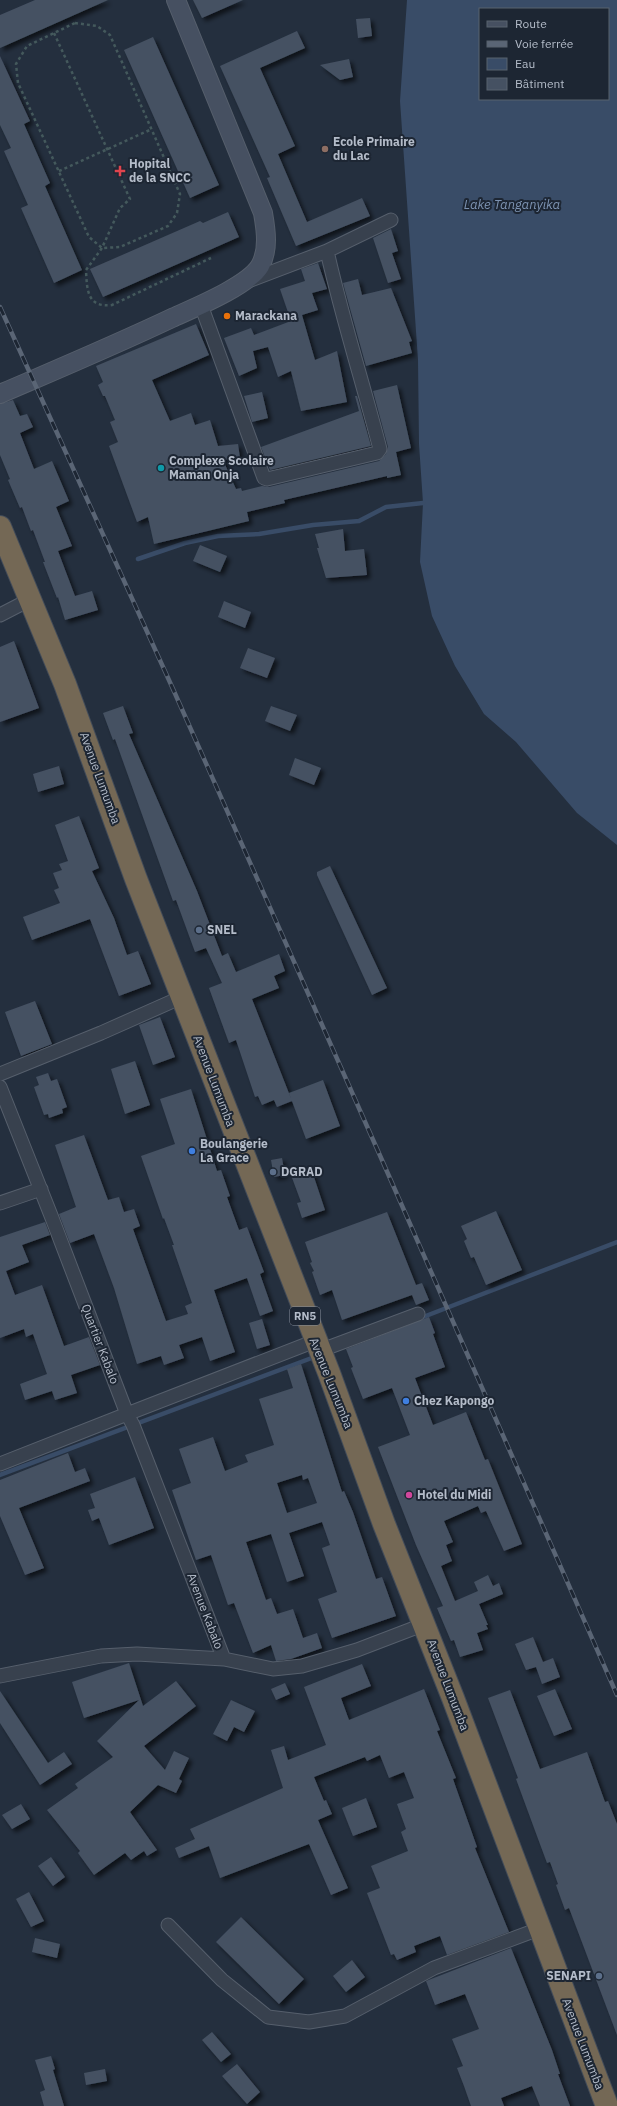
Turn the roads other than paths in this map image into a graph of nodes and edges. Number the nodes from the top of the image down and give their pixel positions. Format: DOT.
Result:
graph roads {
  1 [pos="176,0"];
  2 [pos="391,220"];
  3 [pos="327,252"];
  4 [pos="241,283"];
  5 [pos="201,305"];
  6 [pos="0,394"];
  7 [pos="0,527"];
  8 [pos="31,599"];
  9 [pos="0,615"];
  10 [pos="182,997"];
  11 [pos="0,1074"];
  12 [pos="0,1087"];
  13 [pos="41,1189"];
  14 [pos="0,1203"];
  15 [pos="418,1314"];
  16 [pos="317,1346"];
  17 [pos="127,1414"];
  18 [pos="0,1464"];
  19 [pos="425,1624"];
  20 [pos="224,1659"];
  21 [pos="0,1676"];
  22 [pos="168,1925"];
  23 [pos="539,1929"];
  24 [pos="607,2106"];
  1 -- 4 [label="street"];
  2 -- 3 [label="street"];
  3 -- 4 [label="street"];
  3 -- 5 [label="street"];
  4 -- 5 [label="street"];
  5 -- 6 [label="street"];
  7 -- 8 [label="highway, Avenue Lumumba / RN5"];
  8 -- 9 [label="street"];
  8 -- 10 [label="highway, Avenue Lumumba / RN5"];
  10 -- 11 [label="street"];
  10 -- 16 [label="highway, Avenue Lumumba / RN5"];
  12 -- 13 [label="street, Quartier Kabalo"];
  13 -- 14 [label="street"];
  13 -- 17 [label="street, Quartier Kabalo"];
  15 -- 16 [label="street"];
  16 -- 17 [label="street"];
  16 -- 19 [label="highway, Avenue Lumumba / RN5"];
  17 -- 18 [label="street"];
  17 -- 20 [label="street, Avenue Kabalo"];
  19 -- 20 [label="street, Avenue Kabalo"];
  19 -- 23 [label="highway, Avenue Lumumba / RN5"];
  20 -- 21 [label="street"];
  22 -- 23 [label="street"];
  23 -- 24 [label="highway, Avenue Lumumba / RN5"];
}
